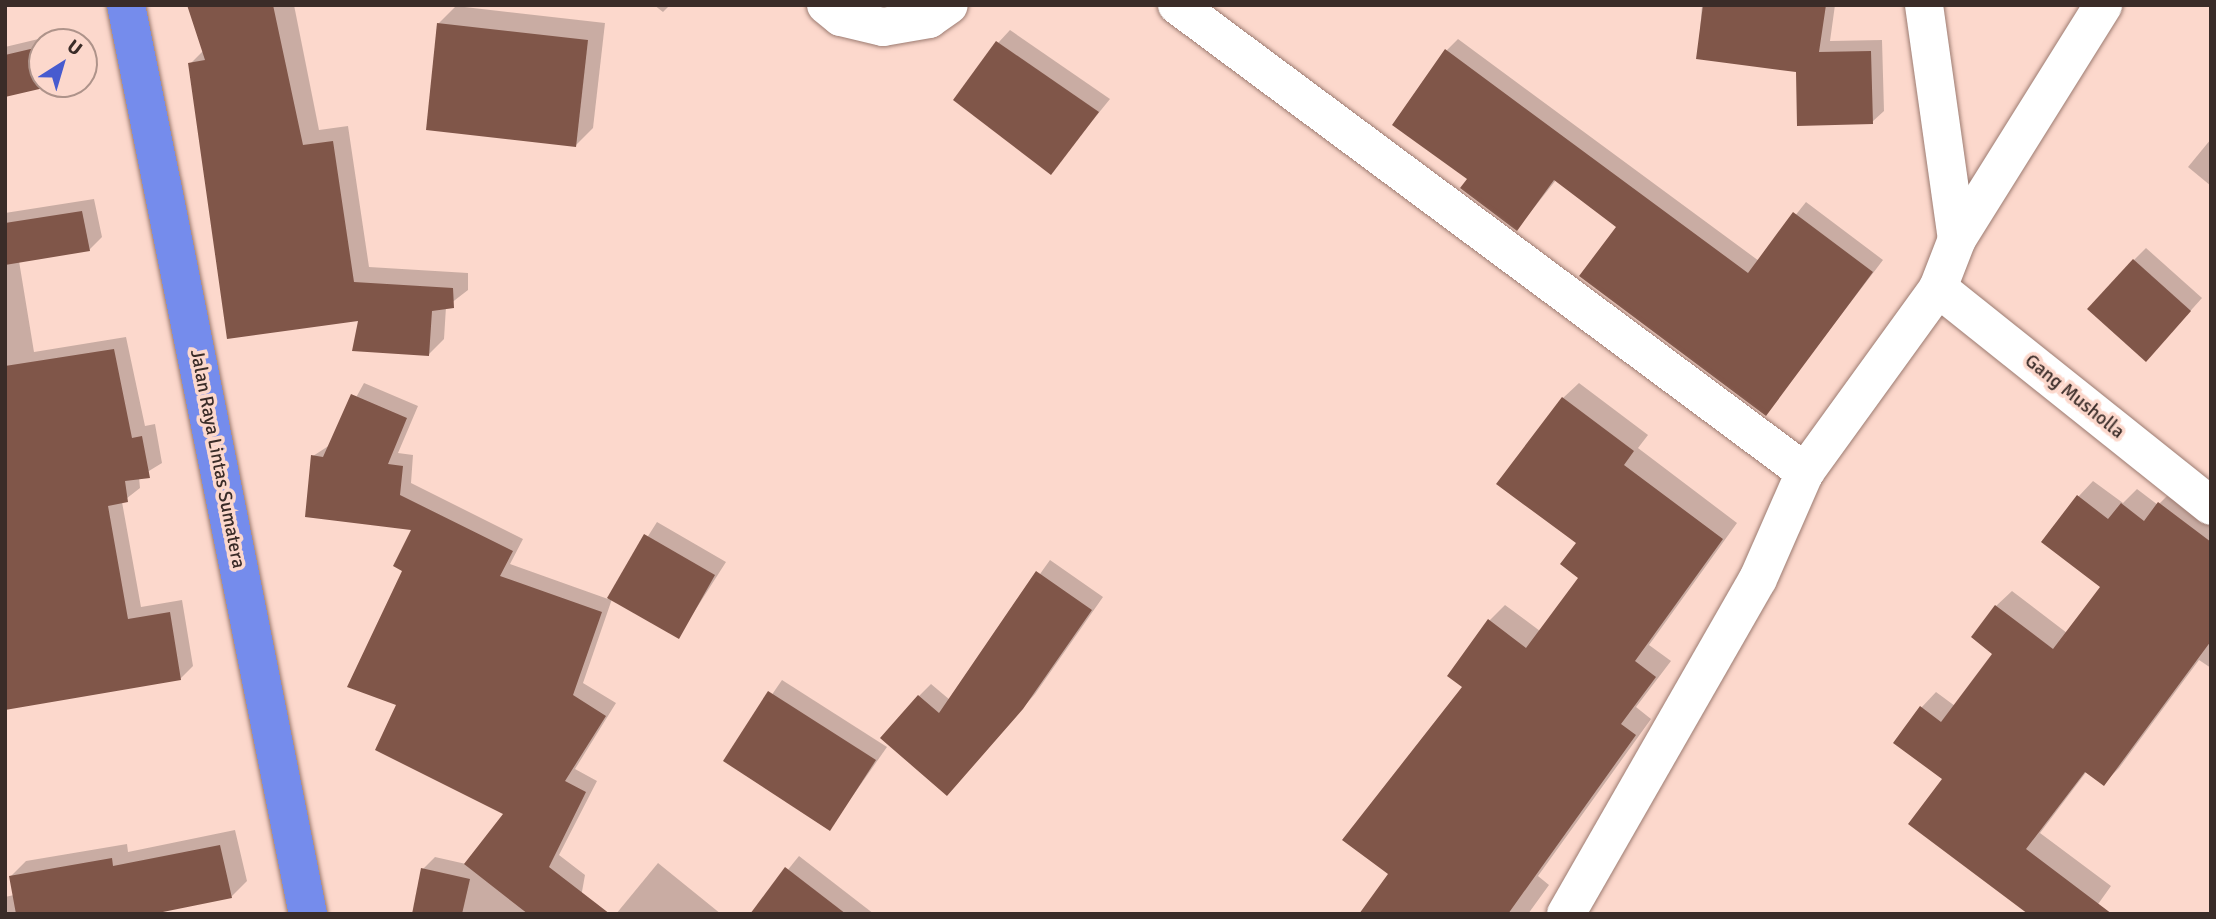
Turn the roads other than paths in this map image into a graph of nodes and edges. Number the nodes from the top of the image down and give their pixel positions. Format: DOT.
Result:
graph roads {
  1 [pos="126,5"];
  2 [pos="826,5"];
  3 [pos="949,5"];
  4 [pos="1177,5"];
  5 [pos="1924,5"];
  6 [pos="2103,5"];
  7 [pos="1957,239"];
  8 [pos="1938,288"];
  9 [pos="1805,472"];
  10 [pos="2211,506"];
  11 [pos="308,914"];
  12 [pos="1566,914"];
  1 -- 11 [label="highway, Jalan Raya Lintas Sumatera"];
  2 -- 3 [label="street"];
  4 -- 9 [label="street"];
  5 -- 7 [label="street"];
  6 -- 7 [label="street"];
  7 -- 8 [label="street"];
  8 -- 9 [label="street"];
  8 -- 10 [label="street, Gang Musholla"];
  9 -- 12 [label="street"];
}
